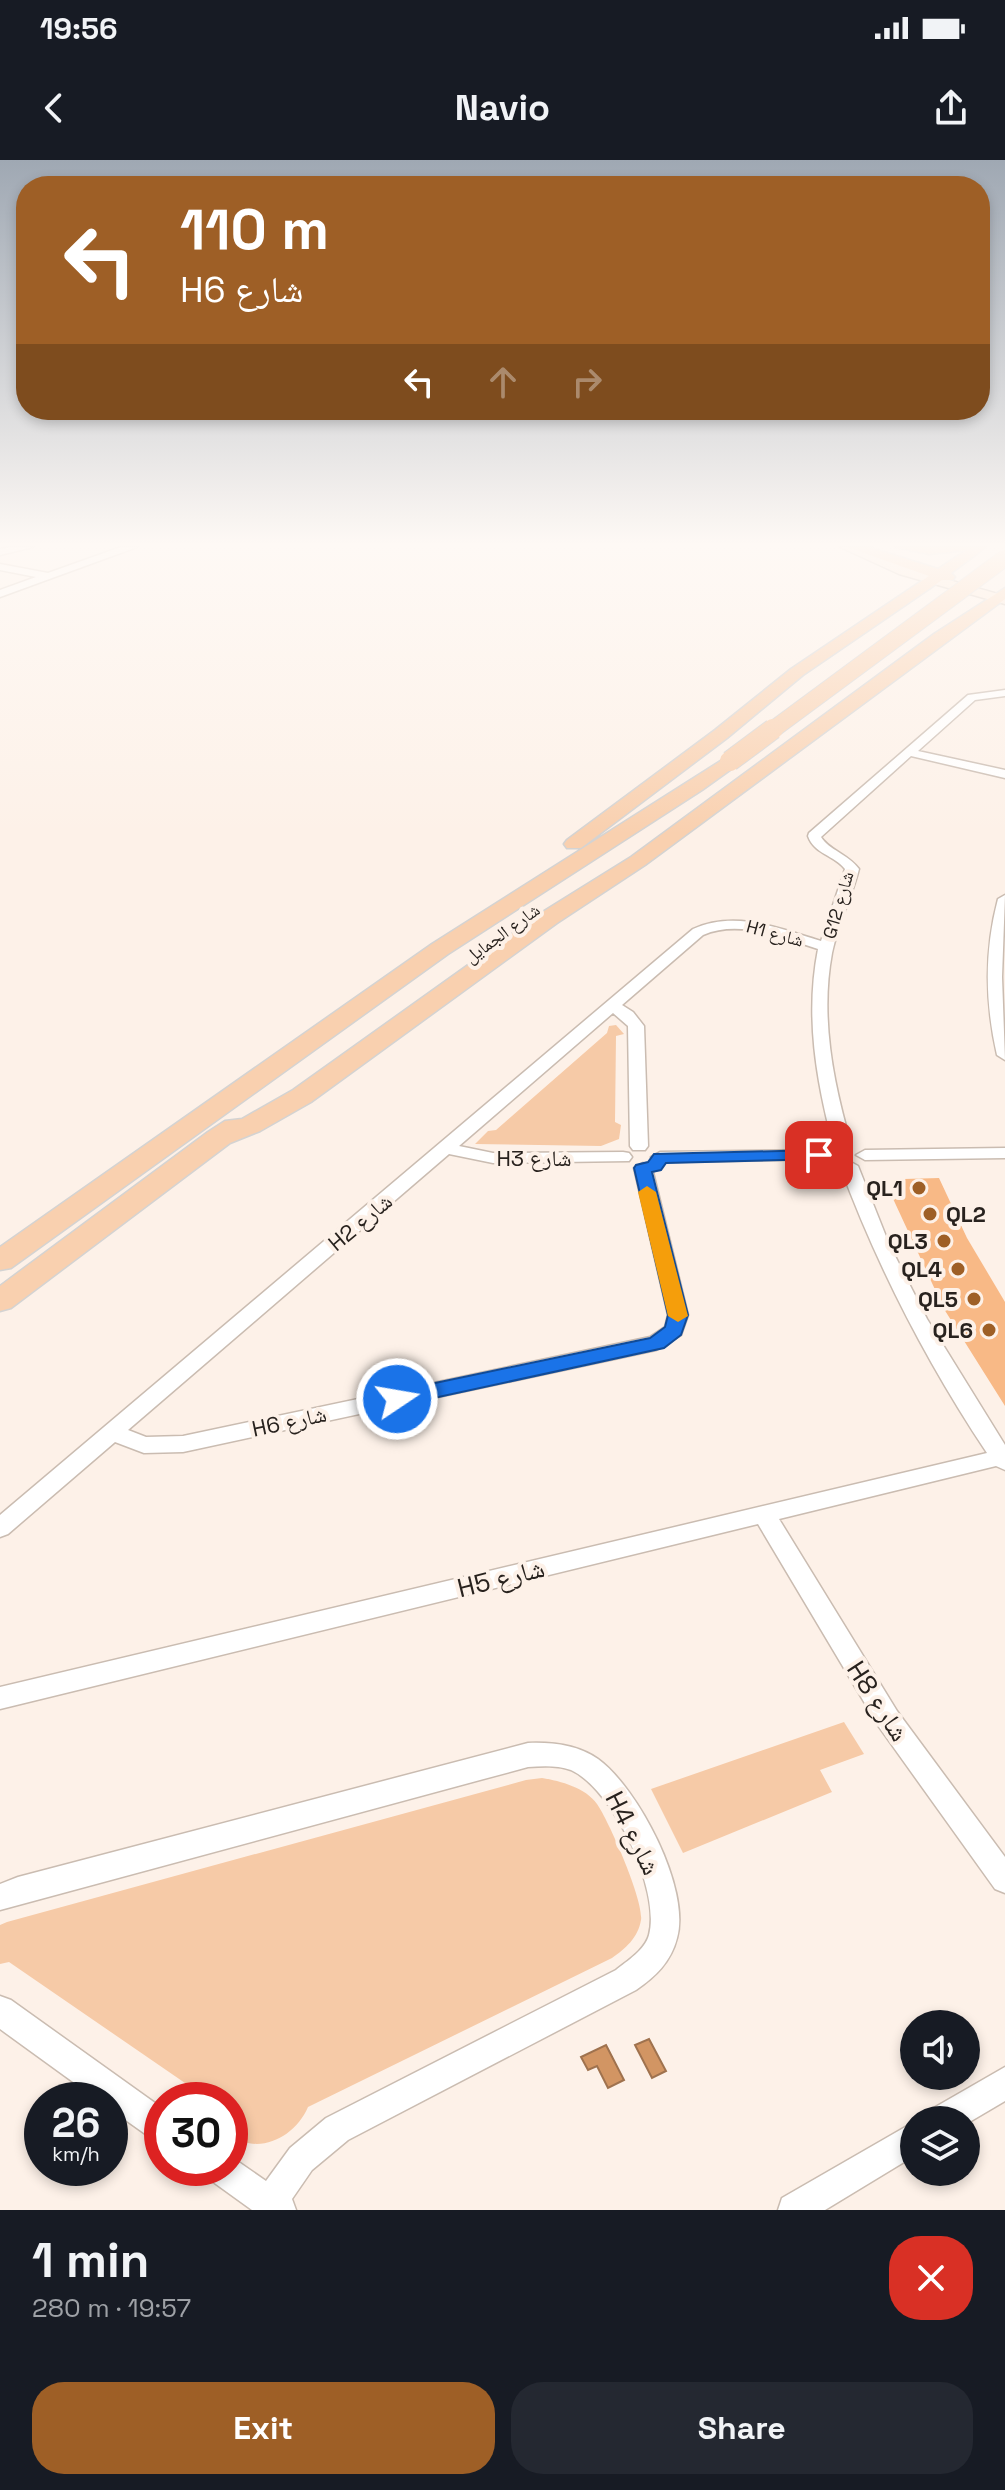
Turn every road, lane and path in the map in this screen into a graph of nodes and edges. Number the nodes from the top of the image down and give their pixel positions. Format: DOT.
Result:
graph roads {
  1 [pos="840,643"];
  2 [pos="894,643"];
  3 [pos="902,643"];
  4 [pos="932,643"];
  5 [pos="1005,694"];
  6 [pos="912,753"];
  7 [pos="736,763"];
  8 [pos="1005,774"];
  9 [pos="1005,899"];
  10 [pos="723,923"];
  11 [pos="826,947"];
  12 [pos="439,950"];
  13 [pos="614,1007"];
  14 [pos="1005,1055"];
  15 [pos="218,1138"];
  16 [pos="842,1144"];
  17 [pos="639,1146"];
  18 [pos="446,1148"];
  19 [pos="1001,1154"];
  20 [pos="827,1155"];
  21 [pos="623,1157"];
  22 [pos="857,1160"];
  23 [pos="651,1163"];
  24 [pos="0,1261"];
  25 [pos="0,1301"];
  26 [pos="113,1433"];
  27 [pos="1003,1460"];
  28 [pos="764,1514"];
  29 [pos="0,1528"];
  30 [pos="0,1698"];
  31 [pos="1005,1880"];
  32 [pos="0,1897"];
  33 [pos="0,2011"];
  34 [pos="1005,2083"];
  35 [pos="966,2106"];
  36 [pos="144,2114"];
  37 [pos="900,2146"];
  38 [pos="246,2186"];
  39 [pos="275,2206"];
  40 [pos="794,2210"];
  1 -- 12 [label="main road"];
  2 -- 7 [label="main road, شارع الجمايل, bridge"];
  3 -- 7 [label="main road, شارع الجمايل"];
  4 -- 15 [label="main road"];
  5 -- 6 [label="street, G12 شارع"];
  6 -- 8 [label="street"];
  6 -- 11 [label="street, G12 شارع"];
  7 -- 12 [label="main road, شارع الجمايل"];
  7 -- 15 [label="main road, شارع الجمايل"];
  9 -- 14 [label="street"];
  10 -- 11 [label="street, H1 شارع"];
  10 -- 13 [label="street, H2 شارع"];
  11 -- 16 [label="street, G12 شارع"];
  12 -- 24 [label="main road, شارع الجمايل"];
  13 -- 17 [label="street"];
  13 -- 18 [label="street, H2 شارع"];
  15 -- 25 [label="main road, شارع الجمايل"];
  16 -- 20 [label="street"];
  16 -- 22 [label="street"];
  17 -- 21 [label="street"];
  17 -- 23 [label="street"];
  18 -- 21 [label="street, H3 شارع"];
  18 -- 26 [label="street, H2 شارع"];
  19 -- 22 [label="street"];
  20 -- 22 [label="street"];
  20 -- 23 [label="street"];
  21 -- 23 [label="street"];
  22 -- 27 [label="street"];
  23 -- 26 [label="street, H6 شارع"];
  26 -- 29 [label="street, H2 شارع"];
  27 -- 28 [label="street, H5 شارع"];
  28 -- 30 [label="street, H5 شارع"];
  28 -- 31 [label="street, H8 شارع"];
  32 -- 39 [label="street, H4 شارع"];
  33 -- 36 [label="street"];
  34 -- 35 [label="street"];
  37 -- 40 [label="street"];
  38 -- 39 [label="street"];
}
